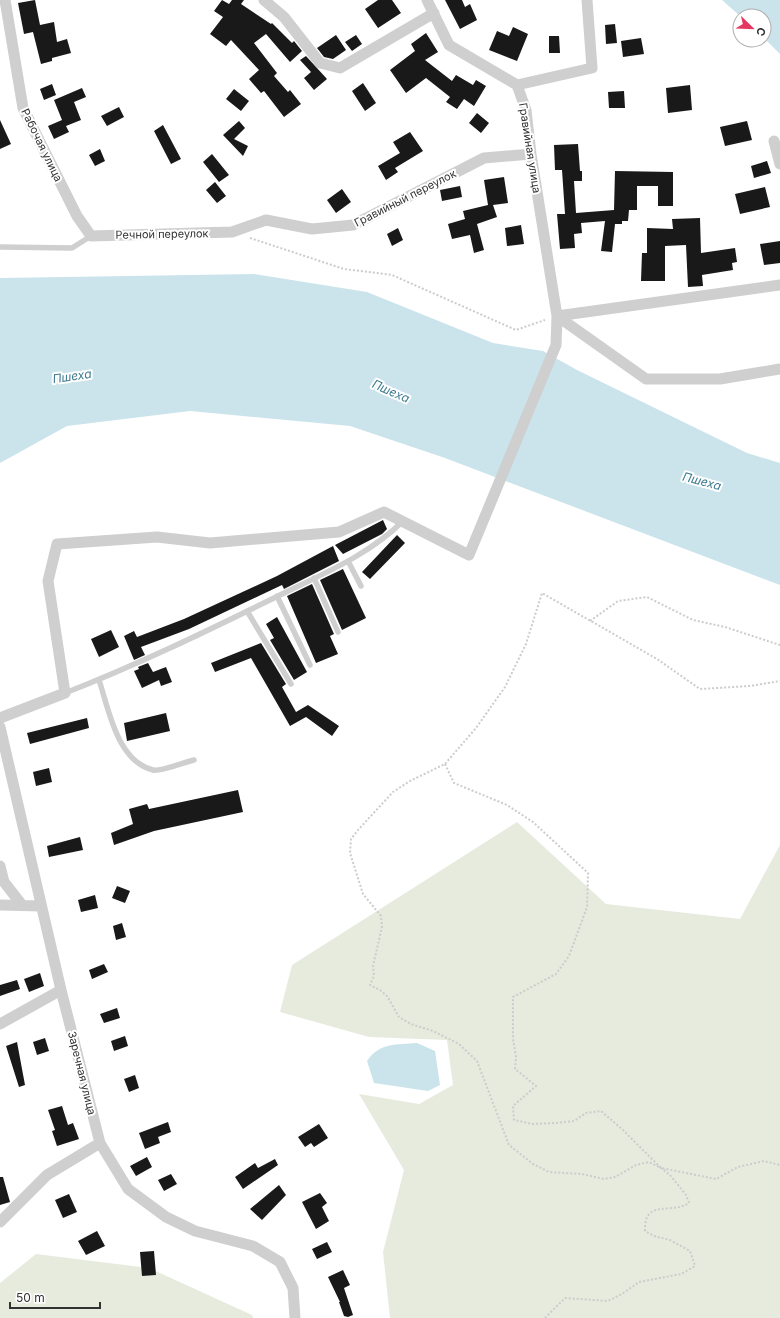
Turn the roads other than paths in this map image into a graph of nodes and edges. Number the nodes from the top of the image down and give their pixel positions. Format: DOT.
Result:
graph roads {
  1 [pos="5,0"];
  2 [pos="264,0"];
  3 [pos="427,0"];
  4 [pos="587,0"];
  5 [pos="434,13"];
  6 [pos="517,85"];
  7 [pos="774,141"];
  8 [pos="531,154"];
  9 [pos="780,164"];
  10 [pos="232,232"];
  11 [pos="92,236"];
  12 [pos="0,247"];
  13 [pos="780,285"];
  14 [pos="557,316"];
  15 [pos="780,370"];
  16 [pos="403,521"];
  17 [pos="348,561"];
  18 [pos="314,578"];
  19 [pos="361,586"];
  20 [pos="278,596"];
  21 [pos="247,611"];
  22 [pos="338,632"];
  23 [pos="310,665"];
  24 [pos="99,680"];
  25 [pos="291,684"];
  26 [pos="65,693"];
  27 [pos="0,718"];
  28 [pos="0,727"];
  29 [pos="194,760"];
  30 [pos="0,866"];
  31 [pos="0,905"];
  32 [pos="22,905"];
  33 [pos="41,906"];
  34 [pos="61,990"];
  35 [pos="0,1024"];
  36 [pos="100,1143"];
  37 [pos="0,1222"];
  38 [pos="295,1318"];
  1 -- 11 [label="street, Рабочая улица"];
  2 -- 5 [label="street"];
  3 -- 5 [label="street"];
  4 -- 6 [label="street"];
  5 -- 6 [label="street"];
  6 -- 8 [label="street, Гравийная улица"];
  7 -- 9 [label="street"];
  8 -- 10 [label="street, Гравийный переулок"];
  8 -- 14 [label="street, Гравийная улица"];
  10 -- 11 [label="street, Речной переулок"];
  11 -- 12 [label="lane"];
  13 -- 14 [label="street"];
  14 -- 15 [label="street"];
  14 -- 16 [label="street, Гравийная улица"];
  16 -- 17 [label="lane"];
  16 -- 26 [label="street"];
  17 -- 18 [label="lane"];
  17 -- 19 [label="lane"];
  18 -- 20 [label="lane"];
  18 -- 22 [label="lane"];
  20 -- 21 [label="lane"];
  20 -- 23 [label="lane"];
  21 -- 24 [label="lane"];
  21 -- 25 [label="lane"];
  24 -- 26 [label="lane"];
  24 -- 29 [label="lane"];
  26 -- 27 [label="street"];
  28 -- 33 [label="street, Заречная улица"];
  30 -- 32 [label="street"];
  31 -- 32 [label="street"];
  32 -- 33 [label="street"];
  33 -- 34 [label="street, Заречная улица"];
  34 -- 35 [label="street"];
  34 -- 36 [label="street, Заречная улица"];
  36 -- 37 [label="street"];
  36 -- 38 [label="street, Заречная улица"];
}
